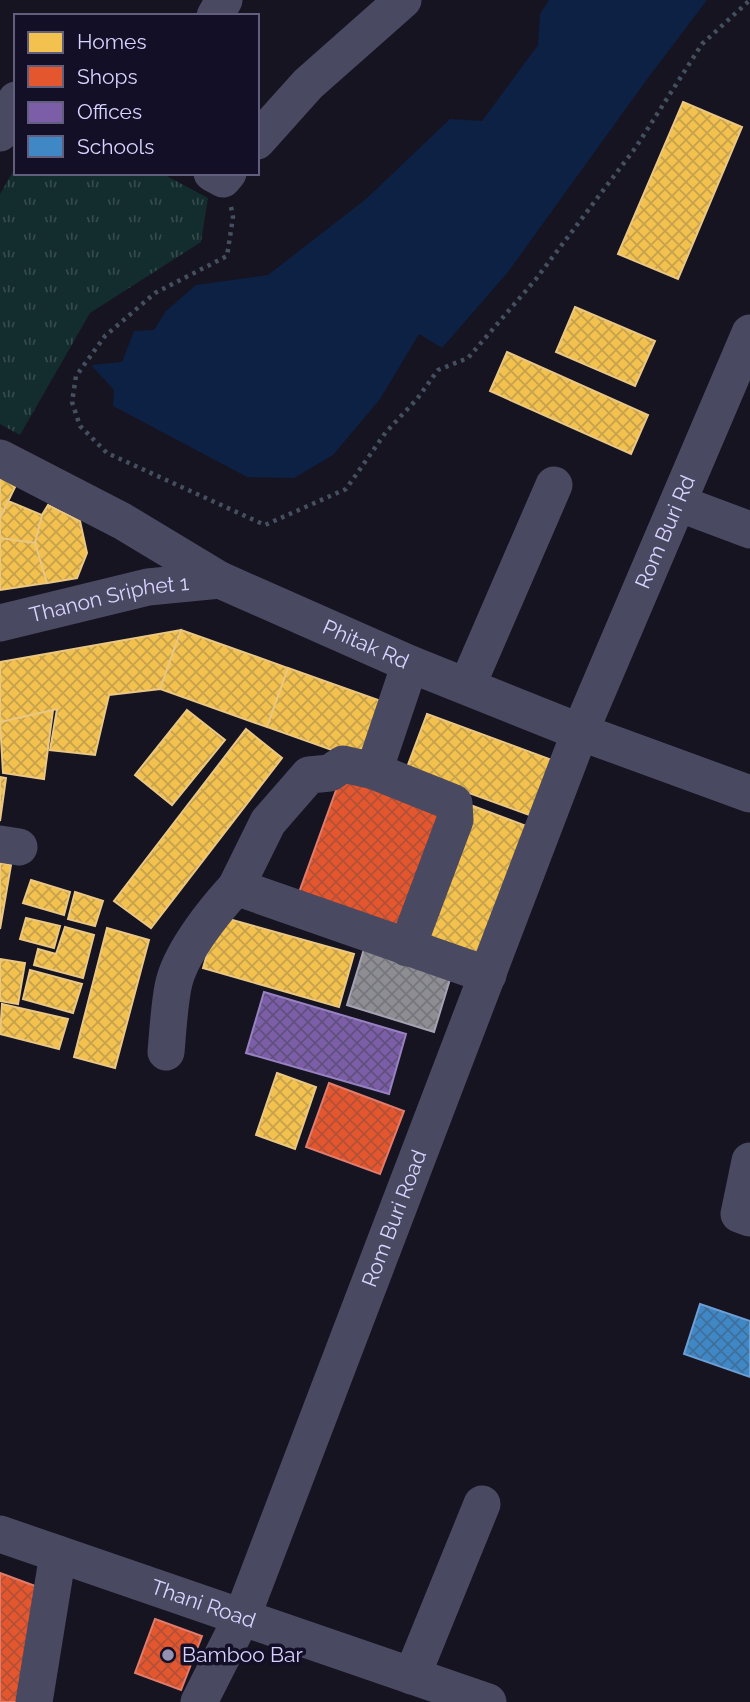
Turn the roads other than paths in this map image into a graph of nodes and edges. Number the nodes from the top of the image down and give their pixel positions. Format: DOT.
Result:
graph roads {
  1 [pos="403,0"];
  2 [pos="14,104"];
  3 [pos="0,133"];
  4 [pos="259,139"];
  5 [pos="746,353"];
  6 [pos="0,458"];
  7 [pos="554,485"];
  8 [pos="678,503"];
  9 [pos="750,530"];
  10 [pos="220,580"];
  11 [pos="0,623"];
  12 [pos="410,664"];
  13 [pos="467,686"];
  14 [pos="580,732"];
  15 [pos="374,771"];
  16 [pos="750,794"];
  17 [pos="236,887"];
  18 [pos="407,948"];
  19 [pos="488,975"];
  20 [pos="166,1052"];
  21 [pos="750,1161"];
  22 [pos="750,1218"];
  23 [pos="482,1504"];
  24 [pos="0,1534"];
  25 [pos="58,1554"];
  26 [pos="242,1617"];
  27 [pos="412,1676"];
  28 [pos="34,1702"];
  29 [pos="199,1702"];
  30 [pos="488,1702"];
  1 -- 4 [label="street"];
  2 -- 3 [label="street"];
  5 -- 8 [label="street, Rom Buri Rd"];
  6 -- 10 [label="street, Phitak Rd"];
  7 -- 13 [label="street"];
  8 -- 9 [label="street"];
  8 -- 14 [label="street, Rom Buri Rd"];
  10 -- 11 [label="street, Thanon Sriphet 1"];
  10 -- 12 [label="street, Phitak Rd"];
  12 -- 13 [label="street, Phitak Rd"];
  12 -- 15 [label="street"];
  13 -- 14 [label="street, Phitak Rd"];
  14 -- 16 [label="street, Phitak Rd"];
  14 -- 19 [label="street, Rom Buri Road"];
  15 -- 17 [label="street"];
  15 -- 18 [label="street"];
  17 -- 18 [label="street"];
  17 -- 20 [label="street"];
  18 -- 19 [label="street"];
  19 -- 26 [label="street, Rom Buri Road"];
  21 -- 22 [label="street"];
  23 -- 27 [label="street"];
  24 -- 25 [label="street, Thani Road"];
  25 -- 26 [label="street, Thani Road"];
  25 -- 28 [label="street"];
  26 -- 27 [label="street, Thani Road"];
  26 -- 29 [label="street, Rom Buri Road"];
  27 -- 30 [label="street, Thani Road"];
}
